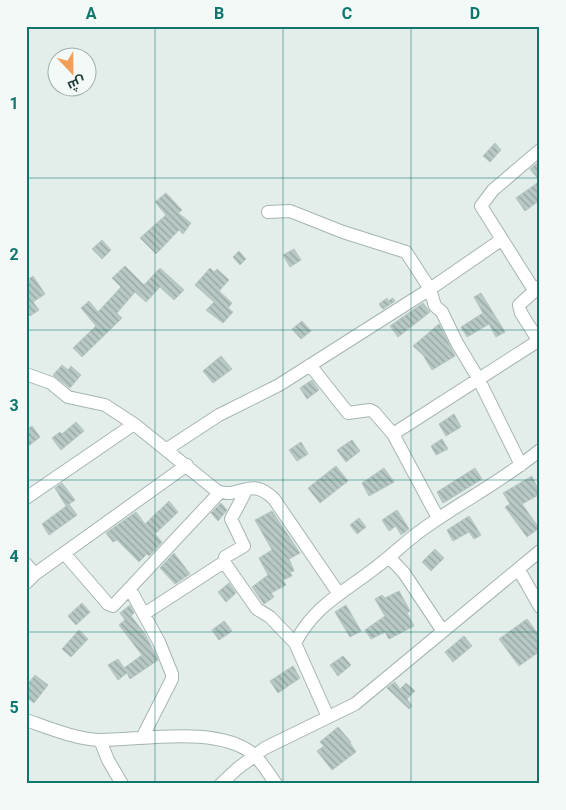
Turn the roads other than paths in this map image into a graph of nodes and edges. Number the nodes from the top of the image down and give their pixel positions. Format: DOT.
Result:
graph roads {
  1 [pos="540,150"];
  2 [pos="268,212"];
  3 [pos="501,240"];
  4 [pos="537,288"];
  5 [pos="430,289"];
  6 [pos="539,342"];
  7 [pos="310,365"];
  8 [pos="26,374"];
  9 [pos="478,378"];
  10 [pos="134,424"];
  11 [pos="393,434"];
  12 [pos="167,449"];
  13 [pos="540,450"];
  14 [pos="186,465"];
  15 [pos="521,466"];
  16 [pos="247,488"];
  17 [pos="220,492"];
  18 [pos="26,498"];
  19 [pos="438,518"];
  20 [pos="540,551"];
  21 [pos="64,553"];
  22 [pos="389,557"];
  23 [pos="224,562"];
  24 [pos="26,564"];
  25 [pos="519,570"];
  26 [pos="30,579"];
  27 [pos="130,589"];
  28 [pos="339,594"];
  29 [pos="540,607"];
  30 [pos="144,614"];
  31 [pos="442,630"];
  32 [pos="295,643"];
  33 [pos="328,716"];
  34 [pos="26,720"];
  35 [pos="142,738"];
  36 [pos="100,740"];
  37 [pos="254,755"];
  38 [pos="122,784"];
  39 [pos="221,784"];
  40 [pos="276,784"];
  1 -- 3 [label="street"];
  2 -- 5 [label="street"];
  3 -- 4 [label="street"];
  3 -- 5 [label="street"];
  4 -- 6 [label="street"];
  5 -- 7 [label="street"];
  5 -- 9 [label="street"];
  6 -- 9 [label="street"];
  7 -- 11 [label="street"];
  7 -- 12 [label="street"];
  8 -- 10 [label="street"];
  9 -- 11 [label="street"];
  9 -- 15 [label="street"];
  10 -- 12 [label="street"];
  10 -- 18 [label="street"];
  11 -- 19 [label="street"];
  12 -- 14 [label="street"];
  13 -- 15 [label="street"];
  14 -- 17 [label="street"];
  14 -- 21 [label="street"];
  15 -- 19 [label="street"];
  16 -- 17 [label="street"];
  16 -- 23 [label="street"];
  16 -- 28 [label="street"];
  17 -- 27 [label="street"];
  19 -- 22 [label="street"];
  20 -- 25 [label="street"];
  21 -- 26 [label="street"];
  21 -- 27 [label="street"];
  22 -- 28 [label="street"];
  22 -- 31 [label="street"];
  23 -- 30 [label="street"];
  23 -- 32 [label="street"];
  24 -- 26 [label="street"];
  25 -- 29 [label="street"];
  25 -- 31 [label="street"];
  27 -- 30 [label="street"];
  28 -- 32 [label="street"];
  30 -- 35 [label="street"];
  31 -- 33 [label="street"];
  32 -- 33 [label="street"];
  33 -- 37 [label="street"];
  34 -- 36 [label="street"];
  35 -- 36 [label="street"];
  35 -- 37 [label="street"];
  36 -- 38 [label="street"];
  37 -- 39 [label="street"];
  37 -- 40 [label="street"];
}
